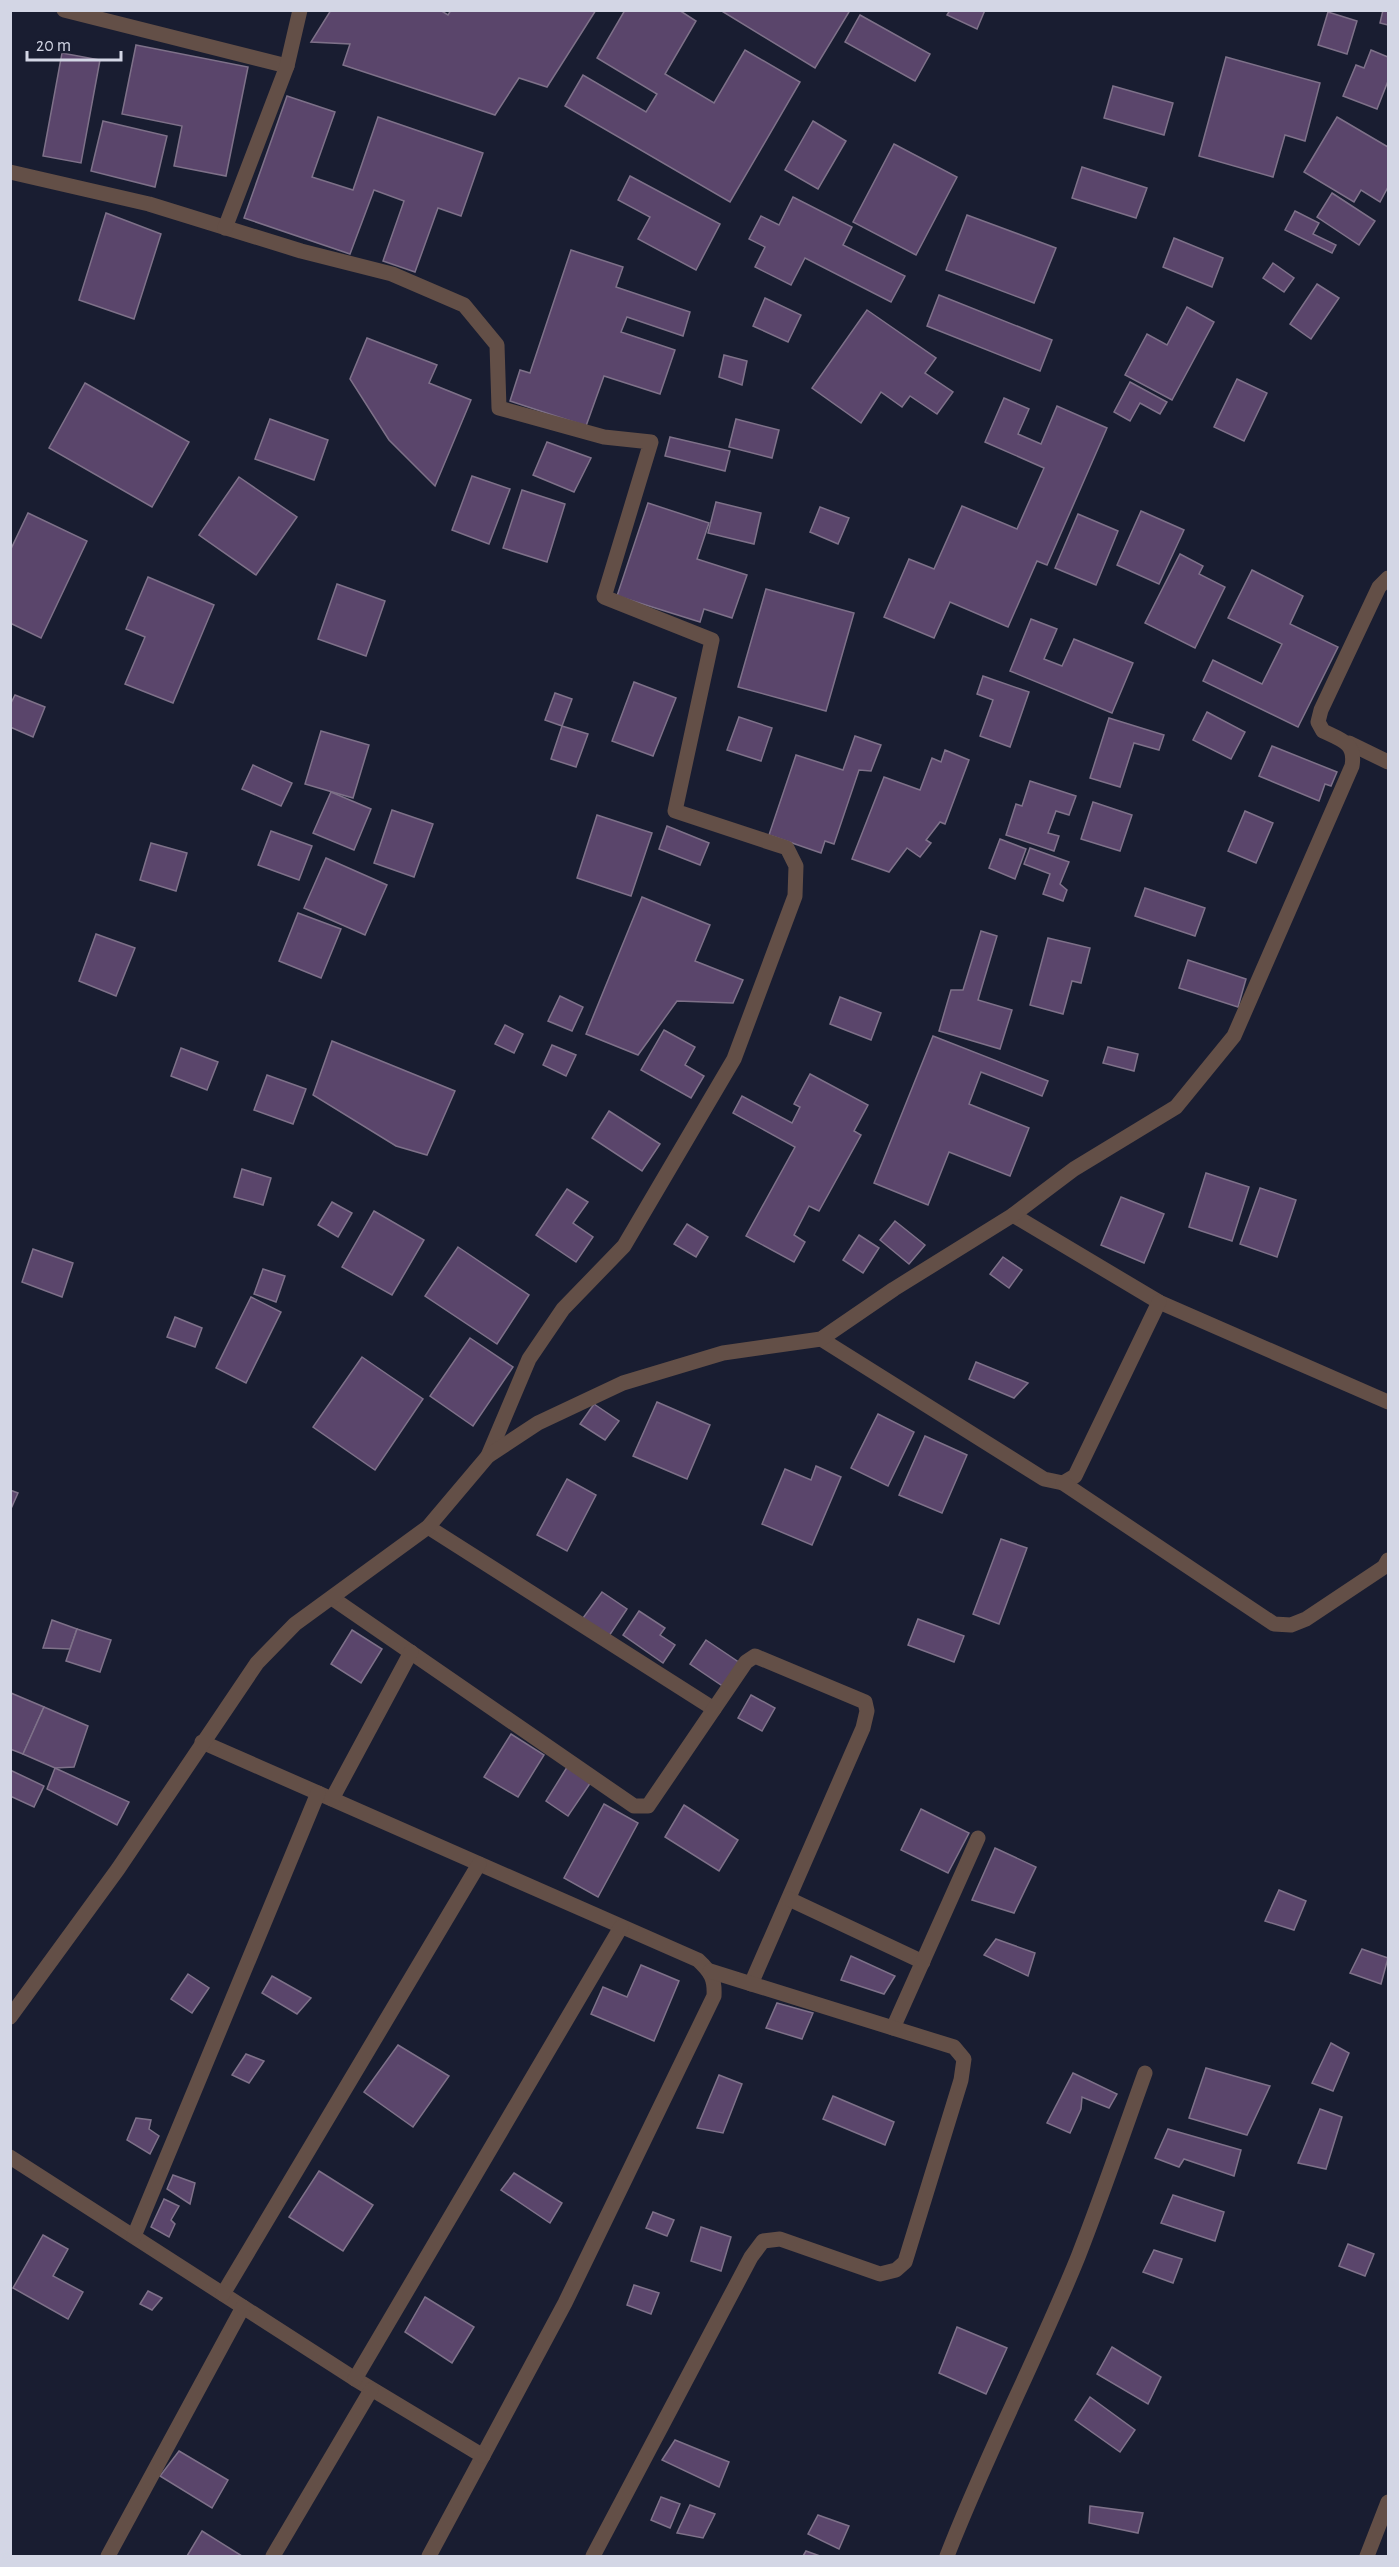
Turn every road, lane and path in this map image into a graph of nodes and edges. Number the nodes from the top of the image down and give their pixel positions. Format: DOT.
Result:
graph roads {
  1 [pos="64,10"];
  2 [pos="300,10"];
  3 [pos="287,66"];
  4 [pos="10,172"];
  5 [pos="225,228"];
  6 [pos="1389,578"];
  7 [pos="1349,743"];
  8 [pos="1389,762"];
  9 [pos="1013,1215"];
  10 [pos="1159,1302"];
  11 [pos="821,1339"];
  12 [pos="1389,1402"];
  13 [pos="488,1456"];
  14 [pos="1063,1483"];
  15 [pos="428,1527"];
  16 [pos="1389,1560"];
  17 [pos="332,1598"];
  18 [pos="411,1652"];
  19 [pos="714,1709"];
  20 [pos="202,1742"];
  21 [pos="325,1796"];
  22 [pos="978,1838"];
  23 [pos="479,1864"];
  24 [pos="789,1899"];
  25 [pos="621,1927"];
  26 [pos="923,1962"];
  27 [pos="710,1971"];
  28 [pos="751,1984"];
  29 [pos="10,2018"];
  30 [pos="893,2028"];
  31 [pos="1145,2073"];
  32 [pos="10,2157"];
  33 [pos="134,2236"];
  34 [pos="223,2294"];
  35 [pos="243,2307"];
  36 [pos="355,2379"];
  37 [pos="372,2390"];
  38 [pos="483,2456"];
  39 [pos="1389,2502"];
  40 [pos="108,2556"];
  41 [pos="273,2556"];
  42 [pos="429,2556"];
  43 [pos="593,2556"];
  44 [pos="947,2556"];
  45 [pos="1367,2556"];
  1 -- 3 [label="street"];
  2 -- 3 [label="street"];
  3 -- 5 [label="street"];
  4 -- 5 [label="street"];
  5 -- 13 [label="street"];
  6 -- 7 [label="street"];
  7 -- 8 [label="street"];
  7 -- 9 [label="street"];
  9 -- 10 [label="street"];
  9 -- 11 [label="street"];
  10 -- 12 [label="street"];
  10 -- 14 [label="street"];
  11 -- 13 [label="street"];
  11 -- 14 [label="street"];
  13 -- 15 [label="street"];
  14 -- 16 [label="street"];
  15 -- 17 [label="street"];
  15 -- 19 [label="street"];
  17 -- 18 [label="street"];
  17 -- 20 [label="street"];
  18 -- 19 [label="street"];
  18 -- 21 [label="street"];
  19 -- 24 [label="street"];
  20 -- 21 [label="street"];
  20 -- 29 [label="street"];
  21 -- 23 [label="street"];
  21 -- 33 [label="street"];
  22 -- 26 [label="street"];
  23 -- 25 [label="street"];
  23 -- 34 [label="street"];
  24 -- 26 [label="street"];
  24 -- 28 [label="street"];
  25 -- 27 [label="street"];
  25 -- 36 [label="street"];
  26 -- 30 [label="street"];
  27 -- 28 [label="street"];
  27 -- 38 [label="street"];
  28 -- 30 [label="street"];
  30 -- 43 [label="street"];
  31 -- 44 [label="street"];
  32 -- 33 [label="street"];
  33 -- 34 [label="street"];
  34 -- 35 [label="street"];
  35 -- 36 [label="street"];
  35 -- 40 [label="street"];
  36 -- 37 [label="street"];
  37 -- 38 [label="street"];
  37 -- 41 [label="street"];
  38 -- 42 [label="street"];
  39 -- 45 [label="street"];
}
